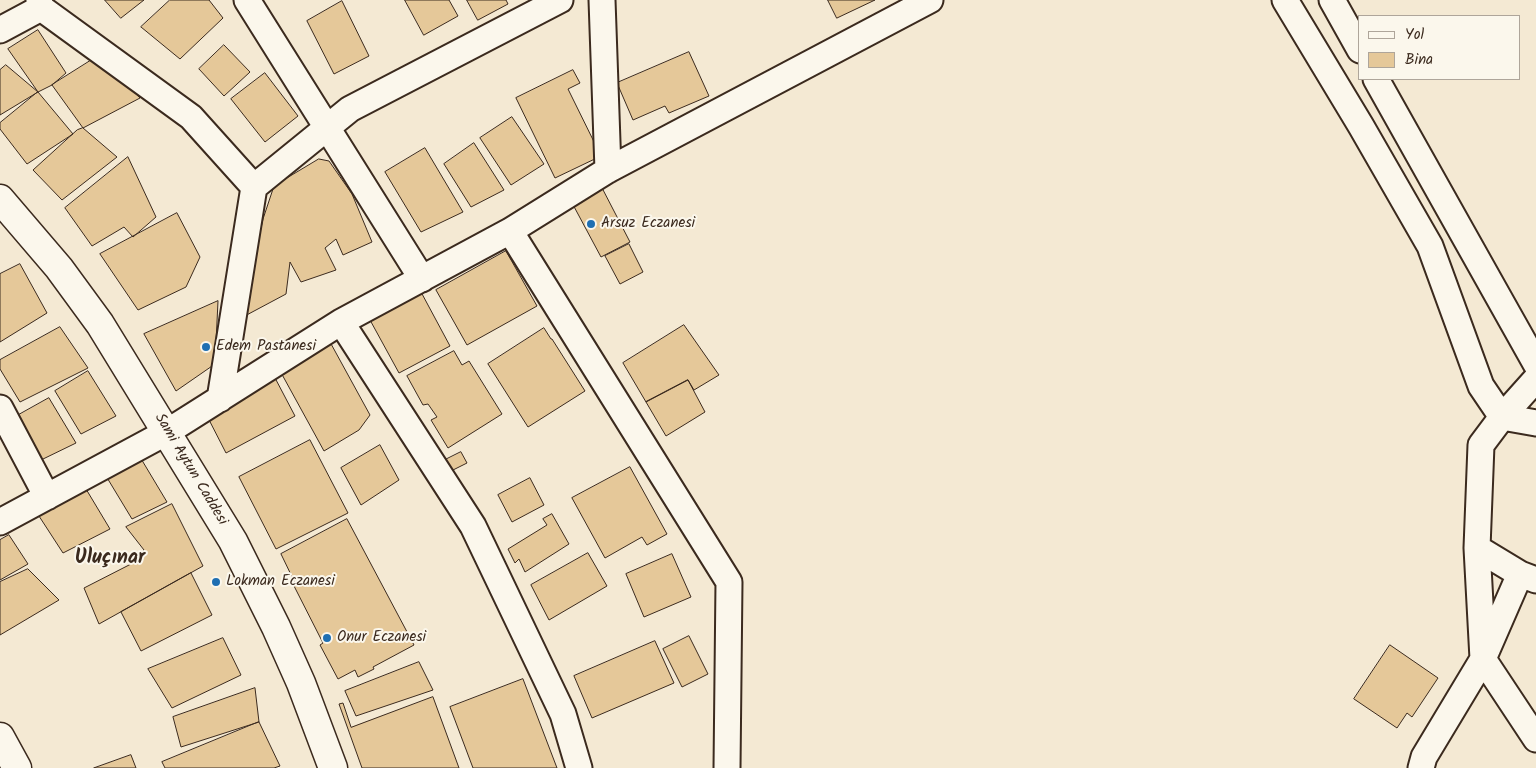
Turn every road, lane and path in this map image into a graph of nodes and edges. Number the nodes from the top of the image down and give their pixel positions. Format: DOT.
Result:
graph roads {
  1 [pos="247,0"];
  2 [pos="560,0"];
  3 [pos="602,0"];
  4 [pos="930,0"];
  5 [pos="1285,0"];
  6 [pos="1332,0"];
  7 [pos="40,4"];
  8 [pos="0,30"];
  9 [pos="1358,46"];
  10 [pos="1377,80"];
  11 [pos="327,127"];
  12 [pos="608,170"];
  13 [pos="254,187"];
  14 [pos="0,199"];
  15 [pos="510,231"];
  16 [pos="422,279"];
  17 [pos="341,322"];
  18 [pos="1536,364"];
  19 [pos="1536,378"];
  20 [pos="220,399"];
  21 [pos="0,408"];
  22 [pos="1502,417"];
  23 [pos="1536,423"];
  24 [pos="167,432"];
  25 [pos="48,497"];
  26 [pos="0,522"];
  27 [pos="1477,548"];
  28 [pos="1528,577"];
  29 [pos="1483,659"];
  30 [pos="0,737"];
  31 [pos="1536,739"];
  32 [pos="17,768"];
  33 [pos="333,768"];
  34 [pos="579,768"];
  35 [pos="727,768"];
  36 [pos="1421,768"];
  1 -- 11 [label="street"];
  2 -- 11 [label="street"];
  3 -- 12 [label="street"];
  4 -- 12 [label="street"];
  5 -- 22 [label="street"];
  6 -- 9 [label="street"];
  7 -- 8 [label="street"];
  7 -- 13 [label="street"];
  10 -- 18 [label="street"];
  11 -- 13 [label="street"];
  11 -- 16 [label="street"];
  12 -- 15 [label="street"];
  13 -- 20 [label="street"];
  14 -- 24 [label="main road, Sami Aytun Caddesi"];
  15 -- 16 [label="street"];
  15 -- 35 [label="street"];
  16 -- 17 [label="street"];
  17 -- 20 [label="street"];
  17 -- 34 [label="street"];
  19 -- 22 [label="street"];
  20 -- 24 [label="street"];
  21 -- 25 [label="street"];
  22 -- 23 [label="street"];
  22 -- 27 [label="street"];
  24 -- 25 [label="street"];
  24 -- 33 [label="main road, Sami Aytun Caddesi"];
  25 -- 26 [label="street"];
  27 -- 28 [label="street"];
  27 -- 29 [label="street"];
  28 -- 29 [label="street"];
  29 -- 31 [label="street"];
  29 -- 36 [label="street"];
  30 -- 32 [label="main road"];
}
